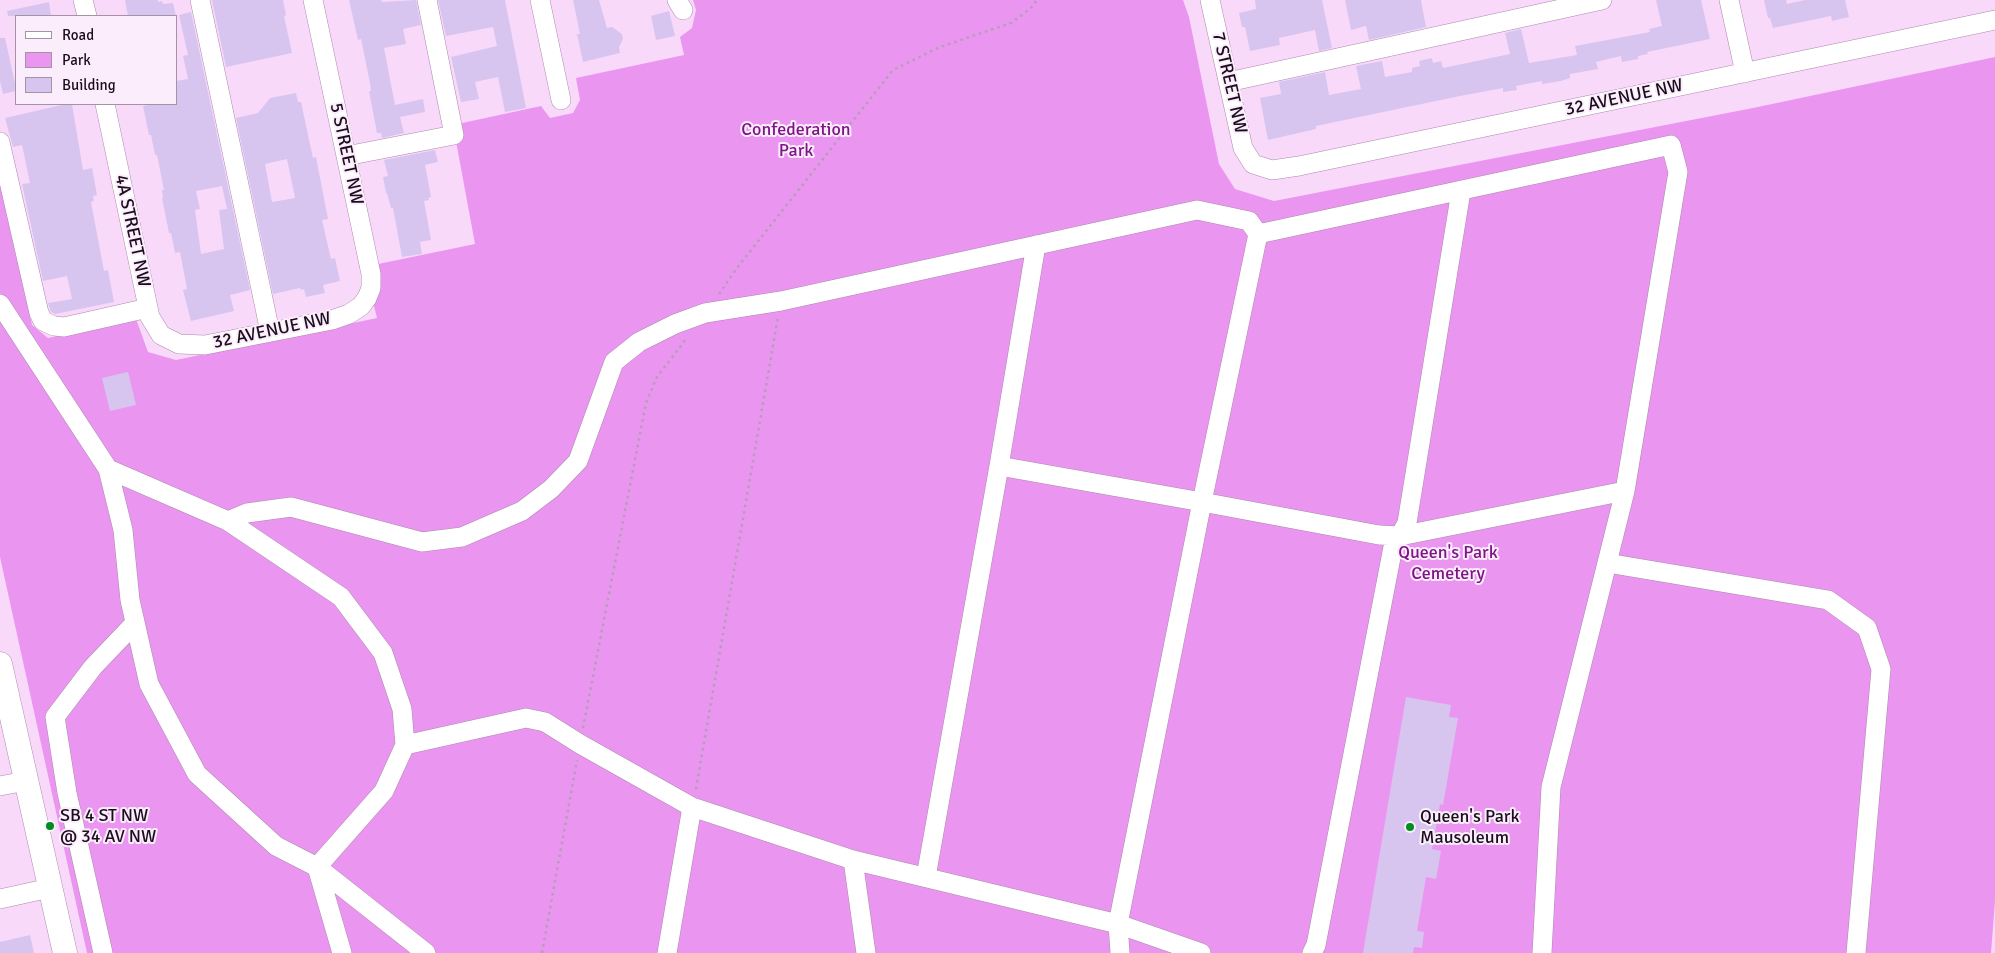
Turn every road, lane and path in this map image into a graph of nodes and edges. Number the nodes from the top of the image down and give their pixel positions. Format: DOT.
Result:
graph roads {
  1 [pos="83,0"];
  2 [pos="200,0"];
  3 [pos="313,0"];
  4 [pos="427,0"];
  5 [pos="540,0"];
  6 [pos="1037,0"];
  7 [pos="1210,0"];
  8 [pos="1602,0"];
  9 [pos="1729,0"];
  10 [pos="87,15"];
  11 [pos="1995,20"];
  12 [pos="1745,72"];
  13 [pos="1228,82"];
  14 [pos="561,100"];
  15 [pos="105,105"];
  16 [pos="0,142"];
  17 [pos="346,156"];
  18 [pos="1254,164"];
  19 [pos="1461,191"];
  20 [pos="1258,234"];
  21 [pos="1036,245"];
  22 [pos="781,300"];
  23 [pos="0,304"];
  24 [pos="361,306"];
  25 [pos="148,308"];
  26 [pos="706,313"];
  27 [pos="270,332"];
  28 [pos="179,344"];
  29 [pos="999,466"];
  30 [pos="108,469"];
  31 [pos="1624,491"];
  32 [pos="1202,502"];
  33 [pos="228,521"];
  34 [pos="1400,536"];
  35 [pos="1607,563"];
  36 [pos="135,623"];
  37 [pos="1,670"];
  38 [pos="580,744"];
  39 [pos="405,745"];
  40 [pos="26,781"];
  41 [pos="0,786"];
  42 [pos="692,807"];
  43 [pos="853,860"];
  44 [pos="317,867"];
  45 [pos="926,877"];
  46 [pos="50,888"];
  47 [pos="0,899"];
  48 [pos="1118,924"];
  49 [pos="65,953"];
  50 [pos="103,953"];
  51 [pos="342,953"];
  52 [pos="426,953"];
  53 [pos="542,953"];
  54 [pos="667,953"];
  55 [pos="866,953"];
  56 [pos="1120,953"];
  57 [pos="1201,953"];
  58 [pos="1312,953"];
  59 [pos="1542,953"];
  60 [pos="1856,953"];
  1 -- 10 [label="street"];
  2 -- 27 [label="street"];
  3 -- 17 [label="street, 5 STREET NW"];
  4 -- 17 [label="street"];
  5 -- 14 [label="street"];
  6 -- 26 [label="path"];
  7 -- 13 [label="street, 7 STREET NW"];
  8 -- 13 [label="street"];
  9 -- 12 [label="street"];
  11 -- 12 [label="street, 32 AVENUE NW"];
  12 -- 18 [label="street, 32 AVENUE NW"];
  13 -- 18 [label="street, 7 STREET NW"];
  15 -- 25 [label="street, 4A STREET NW"];
  16 -- 25 [label="street"];
  17 -- 24 [label="street, 5 STREET NW"];
  19 -- 20 [label="street"];
  19 -- 31 [label="street"];
  19 -- 34 [label="street"];
  20 -- 21 [label="street"];
  20 -- 32 [label="street"];
  21 -- 22 [label="street"];
  21 -- 29 [label="street"];
  22 -- 26 [label="street"];
  22 -- 42 [label="path"];
  23 -- 30 [label="street"];
  24 -- 27 [label="street, 32 AVENUE NW"];
  25 -- 28 [label="street, 4A STREET NW"];
  26 -- 33 [label="street"];
  26 -- 38 [label="path"];
  27 -- 28 [label="street, 32 AVENUE NW"];
  29 -- 32 [label="street"];
  29 -- 45 [label="street"];
  30 -- 33 [label="street"];
  30 -- 36 [label="street"];
  31 -- 34 [label="street"];
  31 -- 35 [label="street"];
  32 -- 34 [label="street"];
  32 -- 48 [label="street"];
  33 -- 39 [label="street"];
  34 -- 58 [label="street"];
  35 -- 59 [label="street"];
  35 -- 60 [label="street"];
  36 -- 44 [label="street"];
  36 -- 50 [label="street"];
  37 -- 40 [label="main road"];
  38 -- 39 [label="street"];
  38 -- 42 [label="street"];
  38 -- 53 [label="path"];
  39 -- 44 [label="street"];
  40 -- 41 [label="street"];
  40 -- 46 [label="main road"];
  42 -- 43 [label="street"];
  42 -- 54 [label="street"];
  43 -- 45 [label="street"];
  43 -- 55 [label="street"];
  44 -- 51 [label="street"];
  44 -- 52 [label="street"];
  45 -- 48 [label="street"];
  46 -- 47 [label="street"];
  46 -- 49 [label="main road"];
  48 -- 56 [label="street"];
  48 -- 57 [label="street"];
}
